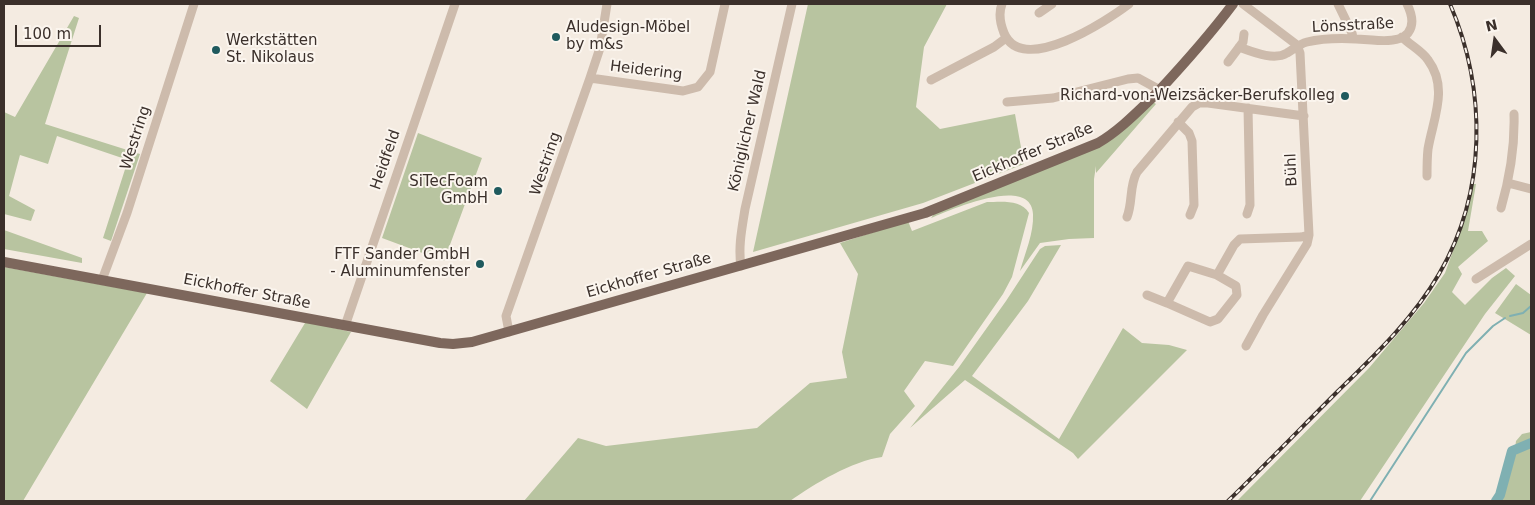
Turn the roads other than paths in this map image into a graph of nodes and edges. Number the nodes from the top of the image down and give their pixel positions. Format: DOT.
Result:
graph roads {
  1 [pos="194,4"];
  2 [pos="455,4"];
  3 [pos="607,4"];
  4 [pos="724,4"];
  5 [pos="792,4"];
  6 [pos="1002,4"];
  7 [pos="1052,4"];
  8 [pos="1129,4"];
  9 [pos="1233,4"];
  10 [pos="1244,4"];
  11 [pos="1338,4"];
  12 [pos="1407,4"];
  13 [pos="1039,13"];
  14 [pos="1244,34"];
  15 [pos="1402,37"];
  16 [pos="1006,38"];
  17 [pos="1352,38"];
  18 [pos="1297,46"];
  19 [pos="1239,47"];
  20 [pos="1228,62"];
  21 [pos="590,78"];
  22 [pos="932,80"];
  23 [pos="1160,90"];
  24 [pos="1006,102"];
  25 [pos="1248,108"];
  26 [pos="1514,114"];
  27 [pos="1304,116"];
  28 [pos="1178,122"];
  29 [pos="1427,176"];
  30 [pos="1508,182"];
  31 [pos="1531,189"];
  32 [pos="1501,208"];
  33 [pos="1247,214"];
  34 [pos="1190,215"];
  35 [pos="1127,217"];
  36 [pos="1309,235"];
  37 [pos="1531,244"];
  38 [pos="4,262"];
  39 [pos="741,266"];
  40 [pos="1217,275"];
  41 [pos="1476,279"];
  42 [pos="102,280"];
  43 [pos="1147,295"];
  44 [pos="1167,303"];
  45 [pos="345,326"];
  46 [pos="509,332"];
  47 [pos="1246,346"];
  1 -- 42 [label="street, Westring"];
  2 -- 45 [label="street, Heidfeld"];
  3 -- 21 [label="street, Westring"];
  4 -- 21 [label="street, Heidering"];
  5 -- 39 [label="street, Königlicher Wald"];
  6 -- 16 [label="street"];
  7 -- 13 [label="street"];
  8 -- 16 [label="street"];
  9 -- 23 [label="main road, Eickhoffer Straße"];
  10 -- 18 [label="street"];
  11 -- 17 [label="street"];
  12 -- 15 [label="street, Lönsstraße"];
  14 -- 19 [label="street"];
  15 -- 17 [label="street, Lönsstraße"];
  15 -- 29 [label="street"];
  16 -- 22 [label="street"];
  17 -- 18 [label="street, Lönsstraße"];
  18 -- 19 [label="street, Lönsstraße"];
  18 -- 27 [label="street, Bühl"];
  19 -- 20 [label="street"];
  21 -- 46 [label="street, Westring"];
  23 -- 24 [label="street"];
  23 -- 39 [label="main road, Eickhoffer Straße"];
  25 -- 27 [label="street"];
  25 -- 28 [label="street"];
  25 -- 33 [label="street"];
  26 -- 30 [label="street"];
  27 -- 36 [label="street, Bühl"];
  28 -- 34 [label="street"];
  28 -- 35 [label="street"];
  30 -- 31 [label="street"];
  30 -- 32 [label="street"];
  36 -- 40 [label="street"];
  36 -- 47 [label="street, Bühl"];
  37 -- 41 [label="street"];
  38 -- 42 [label="main road, Eickhoffer Straße"];
  39 -- 46 [label="main road, Eickhoffer Straße"];
  40 -- 44 [label="street"];
  40 -- 44 [label="street"];
  42 -- 45 [label="main road, Eickhoffer Straße"];
  43 -- 44 [label="street"];
  45 -- 46 [label="main road, Eickhoffer Straße"];
}
